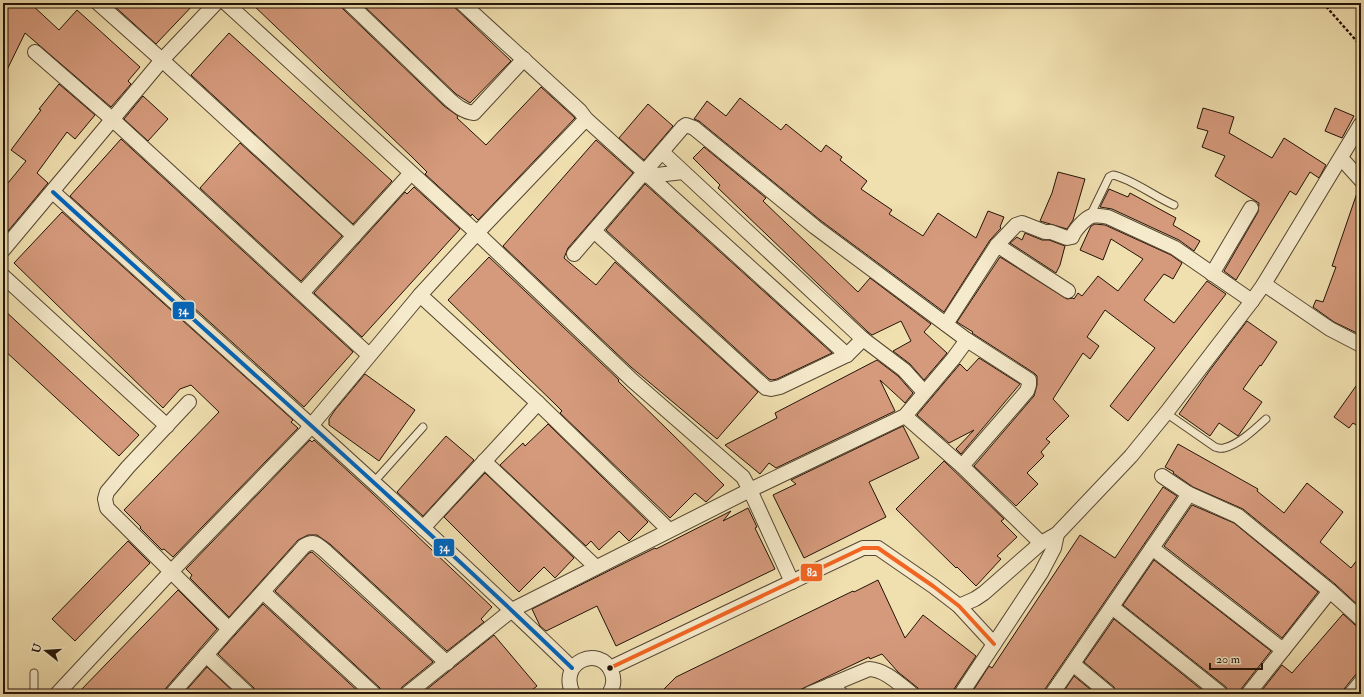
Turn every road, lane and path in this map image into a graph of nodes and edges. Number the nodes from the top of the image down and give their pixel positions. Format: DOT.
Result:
graph roads {
  1 [pos="98,3"];
  2 [pos="216,3"];
  3 [pos="226,3"];
  4 [pos="349,3"];
  5 [pos="462,3"];
  6 [pos="1323,3"];
  7 [pos="1361,46"];
  8 [pos="35,52"];
  9 [pos="524,59"];
  10 [pos="162,60"];
  11 [pos="112,119"];
  12 [pos="586,119"];
  13 [pos="1361,124"];
  14 [pos="662,152"];
  15 [pos="1341,158"];
  16 [pos="683,172"];
  17 [pos="411,173"];
  18 [pos="647,174"];
  19 [pos="1361,180"];
  20 [pos="53,192"];
  21 [pos="1174,205"];
  22 [pos="1251,208"];
  23 [pos="1090,216"];
  24 [pos="594,231"];
  25 [pos="476,233"];
  26 [pos="354,236"];
  27 [pos="997,245"];
  28 [pos="3,250"];
  29 [pos="574,254"];
  30 [pos="1212,274"];
  31 [pos="3,276"];
  32 [pos="1264,284"];
  33 [pos="1068,291"];
  34 [pos="302,293"];
  35 [pos="420,295"];
  36 [pos="1252,302"];
  37 [pos="946,324"];
  38 [pos="863,339"];
  39 [pos="967,340"];
  40 [pos="1361,344"];
  41 [pos="369,355"];
  42 [pos="847,355"];
  43 [pos="924,392"];
  44 [pos="189,402"];
  45 [pos="538,403"];
  46 [pos="1166,413"];
  47 [pos="905,416"];
  48 [pos="1266,419"];
  49 [pos="167,426"];
  50 [pos="311,426"];
  51 [pos="423,428"];
  52 [pos="484,461"];
  53 [pos="962,466"];
  54 [pos="1162,476"];
  55 [pos="373,483"];
  56 [pos="750,490"];
  57 [pos="1189,494"];
  58 [pos="422,528"];
  59 [pos="669,530"];
  60 [pos="1057,534"];
  61 [pos="1041,543"];
  62 [pos="1152,548"];
  63 [pos="596,567"];
  64 [pos="171,572"];
  65 [pos="792,582"];
  66 [pos="1330,591"];
  67 [pos="263,592"];
  68 [pos="959,606"];
  69 [pos="1112,607"];
  70 [pos="512,610"];
  71 [pos="1361,619"];
  72 [pos="229,629"];
  73 [pos="994,644"];
  74 [pos="1283,650"];
  75 [pos="206,655"];
  76 [pos="447,663"];
  77 [pos="1073,664"];
  78 [pos="572,668"];
  79 [pos="610,668"];
  80 [pos="34,673"];
  81 [pos="836,690"];
  82 [pos="34,694"];
  83 [pos="57,694"];
  84 [pos="172,694"];
  85 [pos="248,694"];
  86 [pos="374,694"];
  87 [pos="407,694"];
  88 [pos="572,694"];
  89 [pos="609,694"];
  90 [pos="809,694"];
  91 [pos="912,694"];
  92 [pos="961,694"];
  93 [pos="1052,694"];
  94 [pos="1109,694"];
  95 [pos="1221,694"];
  96 [pos="1248,694"];
  1 -- 10 [label="street"];
  2 -- 10 [label="street"];
  3 -- 17 [label="street"];
  4 -- 9 [label="street"];
  5 -- 9 [label="street"];
  6 -- 7 [label="path"];
  8 -- 11 [label="street"];
  9 -- 12 [label="street"];
  10 -- 11 [label="street"];
  10 -- 26 [label="street"];
  11 -- 20 [label="street"];
  11 -- 34 [label="street"];
  12 -- 18 [label="street"];
  12 -- 25 [label="street"];
  13 -- 15 [label="street"];
  14 -- 16 [label="street"];
  14 -- 18 [label="street"];
  14 -- 37 [label="street"];
  15 -- 19 [label="street"];
  15 -- 32 [label="street"];
  16 -- 18 [label="street"];
  16 -- 38 [label="street"];
  17 -- 25 [label="street"];
  17 -- 26 [label="street"];
  18 -- 24 [label="street"];
  18 -- 42 [label="street"];
  20 -- 28 [label="street"];
  20 -- 50 [label="street"];
  21 -- 23 [label="lane"];
  22 -- 30 [label="street"];
  23 -- 27 [label="street"];
  23 -- 30 [label="street"];
  24 -- 29 [label="street"];
  24 -- 42 [label="street"];
  25 -- 35 [label="street"];
  25 -- 56 [label="street"];
  26 -- 34 [label="street"];
  27 -- 33 [label="street"];
  27 -- 37 [label="street"];
  30 -- 36 [label="street"];
  31 -- 49 [label="street"];
  32 -- 36 [label="street"];
  32 -- 40 [label="street"];
  34 -- 41 [label="street"];
  35 -- 41 [label="street"];
  35 -- 45 [label="street"];
  36 -- 46 [label="street"];
  37 -- 39 [label="street"];
  38 -- 42 [label="street"];
  38 -- 43 [label="street"];
  39 -- 43 [label="street"];
  39 -- 53 [label="street"];
  41 -- 50 [label="street"];
  43 -- 47 [label="street"];
  44 -- 49 [label="street"];
  45 -- 52 [label="street"];
  45 -- 59 [label="street"];
  46 -- 48 [label="lane"];
  46 -- 60 [label="street"];
  47 -- 53 [label="street"];
  47 -- 56 [label="street"];
  49 -- 64 [label="street"];
  50 -- 55 [label="street"];
  50 -- 64 [label="street"];
  51 -- 55 [label="lane"];
  52 -- 58 [label="street"];
  52 -- 63 [label="street"];
  53 -- 61 [label="street"];
  54 -- 57 [label="street"];
  55 -- 58 [label="street"];
  56 -- 59 [label="street"];
  56 -- 65 [label="street"];
  57 -- 62 [label="street"];
  57 -- 66 [label="street"];
  58 -- 70 [label="street"];
  59 -- 63 [label="street"];
  60 -- 61 [label="street"];
  60 -- 73 [label="street"];
  61 -- 68 [label="street"];
  62 -- 69 [label="street"];
  62 -- 74 [label="street"];
  63 -- 70 [label="street"];
  64 -- 72 [label="street"];
  64 -- 83 [label="street"];
  65 -- 68 [label="street"];
  65 -- 79 [label="street"];
  66 -- 71 [label="street"];
  66 -- 74 [label="street"];
  67 -- 72 [label="street"];
  67 -- 76 [label="street"];
  67 -- 86 [label="street"];
  68 -- 73 [label="street"];
  69 -- 77 [label="street"];
  69 -- 95 [label="street"];
  70 -- 76 [label="street"];
  70 -- 78 [label="street"];
  72 -- 75 [label="street"];
  73 -- 92 [label="street"];
  74 -- 96 [label="street"];
  75 -- 84 [label="street"];
  75 -- 85 [label="street"];
  76 -- 87 [label="street"];
  77 -- 93 [label="street"];
  77 -- 94 [label="street"];
  78 -- 79 [label="street"];
  78 -- 88 [label="street"];
  79 -- 89 [label="street"];
  80 -- 82 [label="lane"];
  81 -- 90 [label="street"];
  81 -- 91 [label="street"];
}
